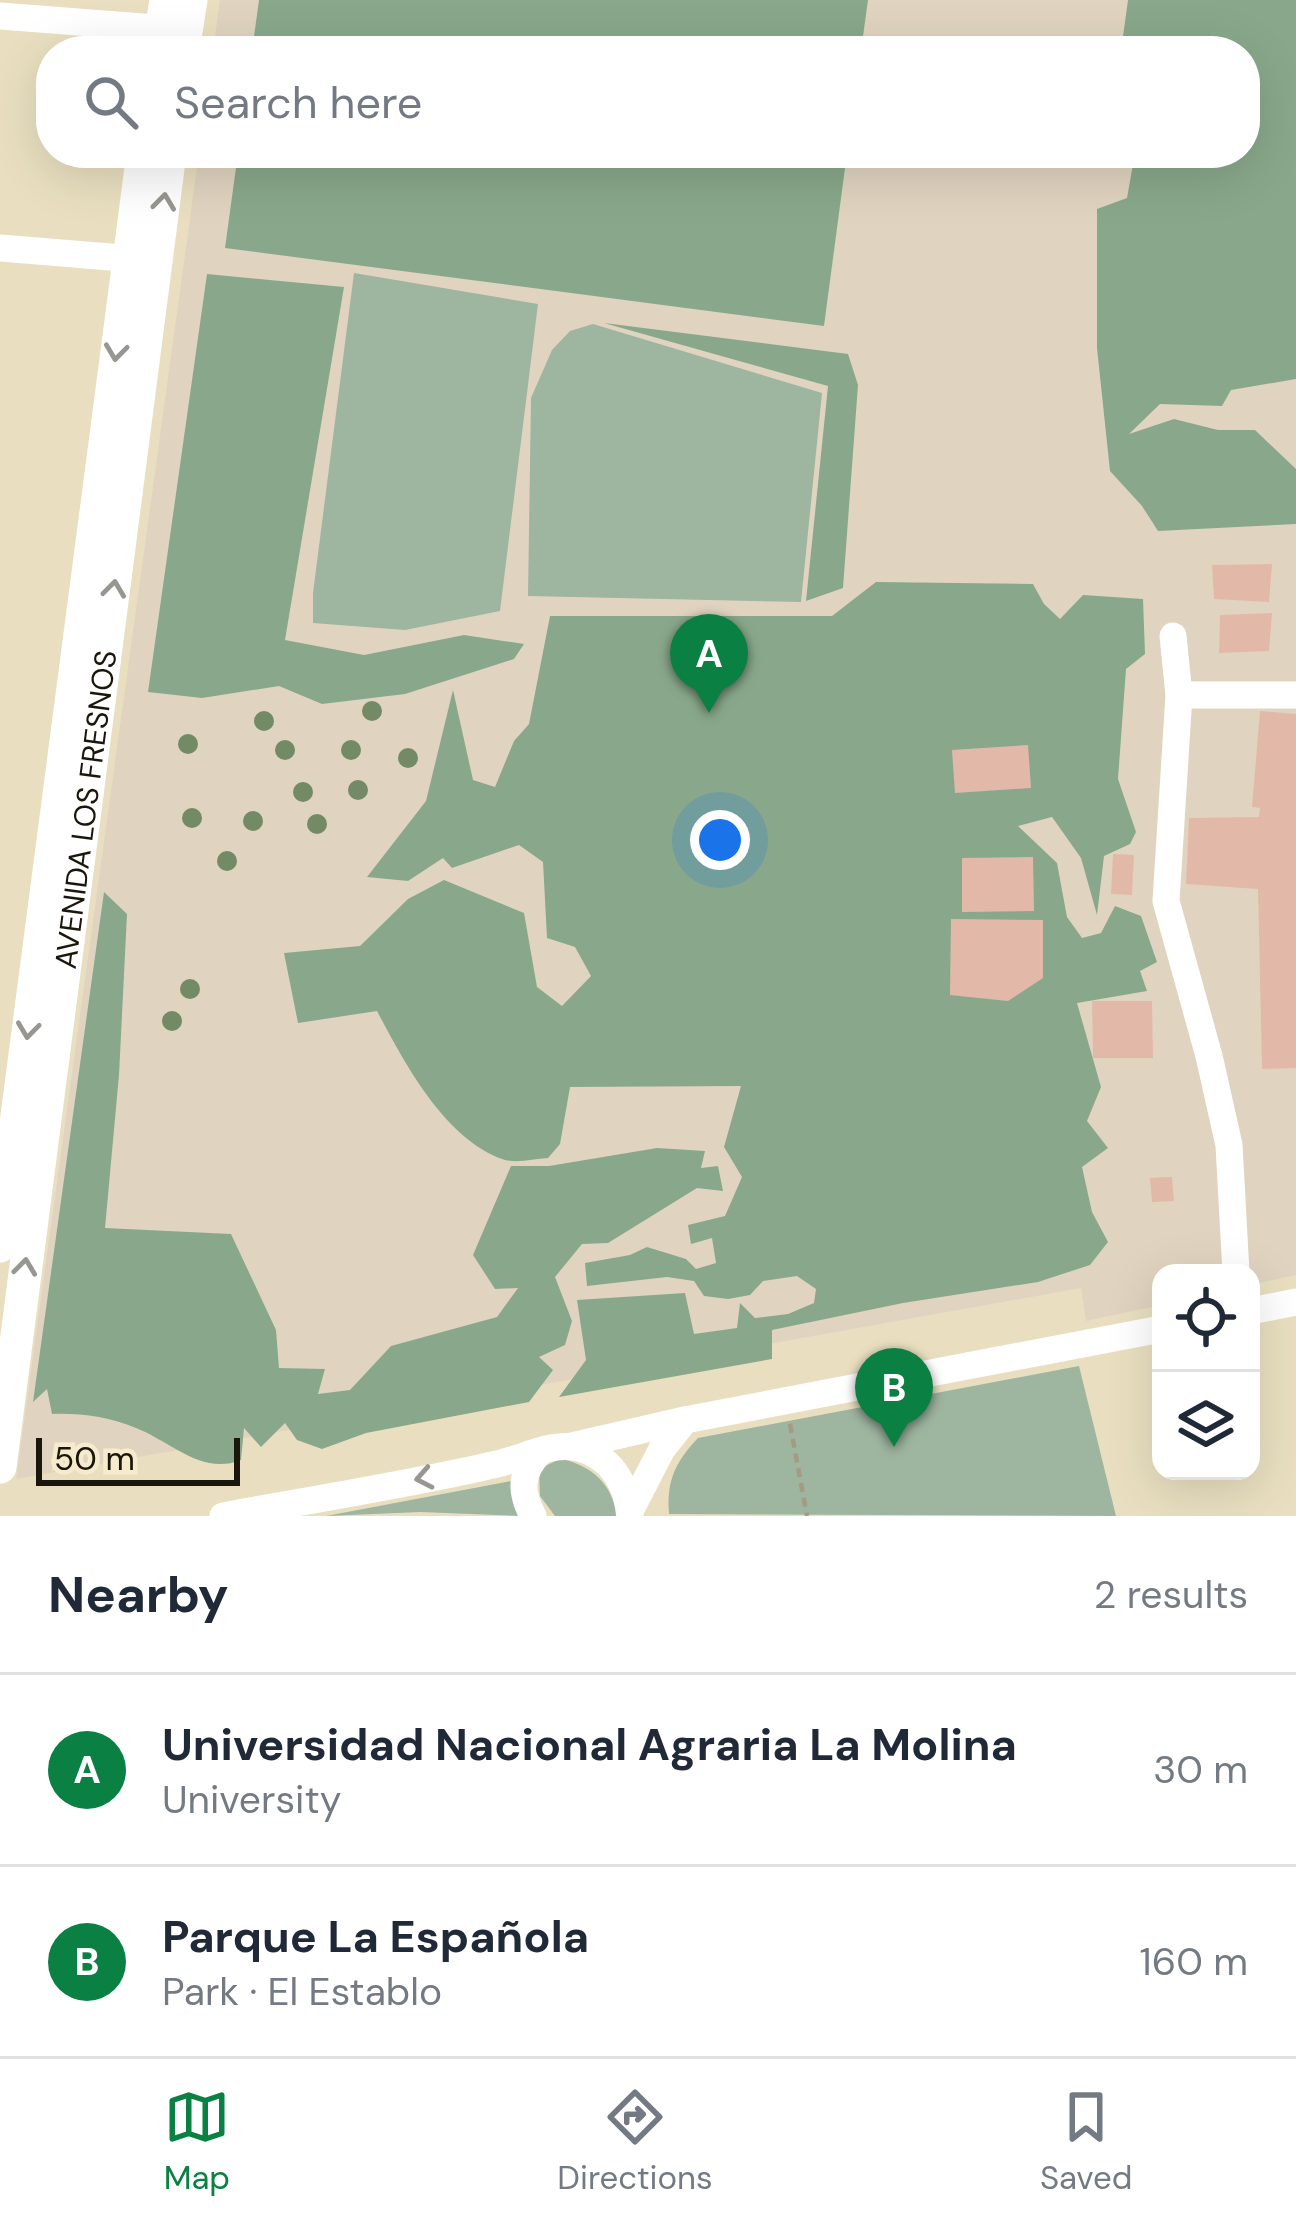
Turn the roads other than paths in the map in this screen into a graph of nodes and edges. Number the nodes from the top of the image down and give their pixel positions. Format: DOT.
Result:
graph roads {
  1 [pos="0,16"];
  2 [pos="174,27"];
  3 [pos="143,168"];
  4 [pos="166,168"];
  5 [pos="0,248"];
  6 [pos="143,259"];
  7 [pos="1173,635"];
  8 [pos="1179,695"];
  9 [pos="1296,695"];
  10 [pos="19,1128"];
  11 [pos="0,1246"];
  12 [pos="1235,1264"];
  13 [pos="1296,1302"];
  14 [pos="1260,1309"];
  15 [pos="1152,1331"];
  16 [pos="685,1420"];
  17 [pos="572,1446"];
  18 [pos="539,1453"];
  19 [pos="0,1467"];
  20 [pos="636,1514"];
  21 [pos="223,1516"];
  22 [pos="532,1516"];
  1 -- 2 [label="street"];
  3 -- 6 [label="main road, AVENIDA LOS FRESNOS"];
  6 -- 4 [label="main road, AVENIDA LOS FRESNOS, one-way"];
  5 -- 6 [label="street"];
  6 -- 10 [label="main road, AVENIDA LOS FRESNOS"];
  7 -- 8 [label="street"];
  8 -- 9 [label="street"];
  8 -- 12 [label="street"];
  10 -- 11 [label="main road, AVENIDA LOS FRESNOS"];
  19 -- 10 [label="main road, AVENIDA LOS FRESNOS, one-way"];
  13 -- 14 [label="street"];
  15 -- 16 [label="street"];
  16 -- 17 [label="street"];
  16 -- 20 [label="street"];
  17 -- 18 [label="street"];
  17 -- 20 [label="street"];
  18 -- 21 [label="street, one-way"];
  18 -- 22 [label="street"];
}
